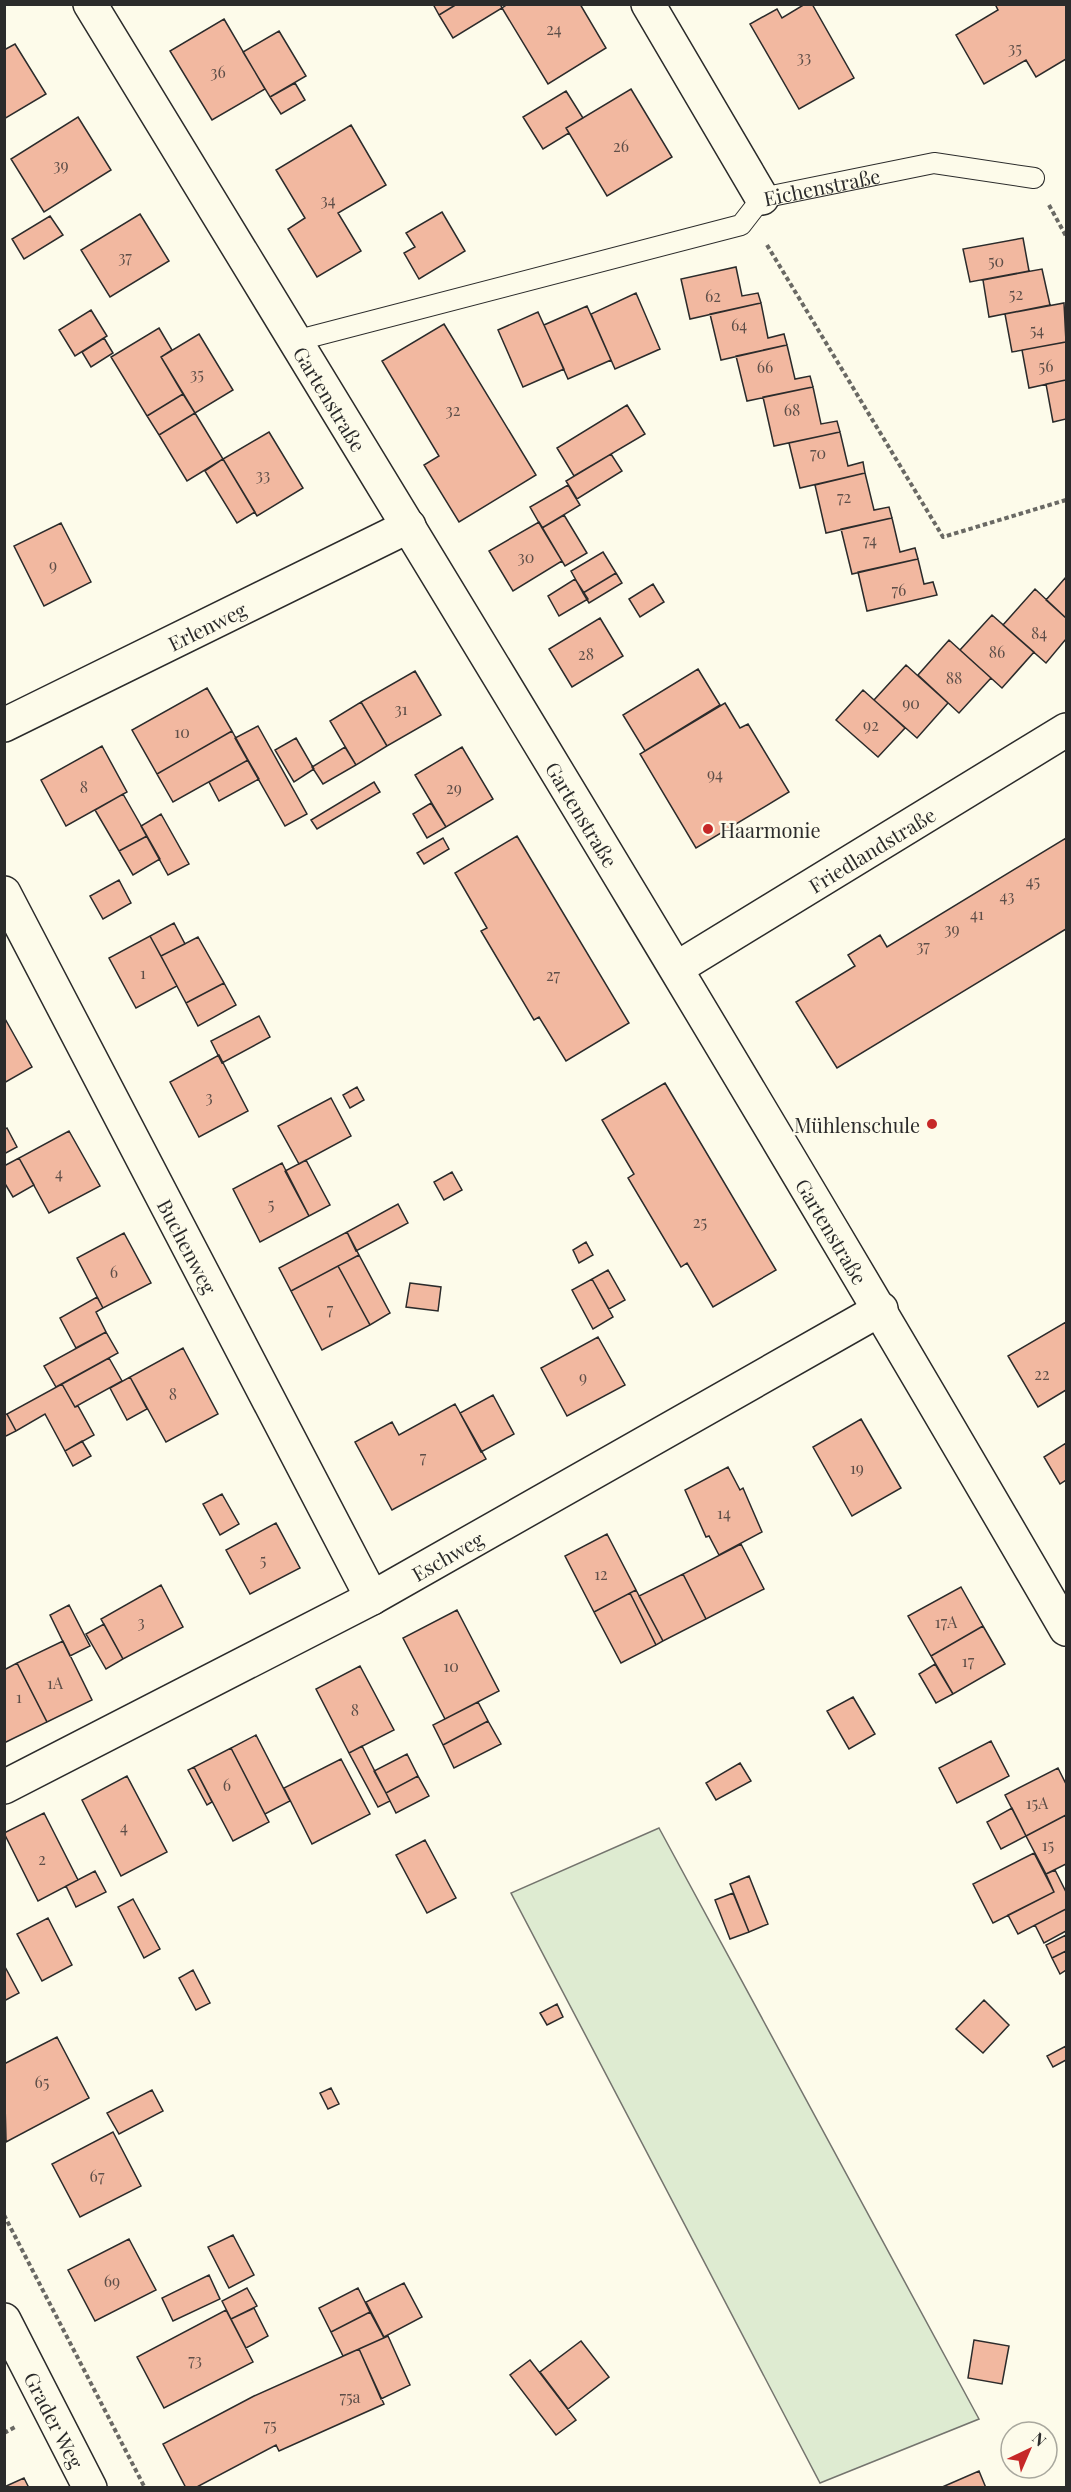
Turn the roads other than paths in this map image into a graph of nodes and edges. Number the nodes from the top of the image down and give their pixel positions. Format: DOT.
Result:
graph roads {
  1 [pos="90,4"];
  2 [pos="648,4"];
  3 [pos="1034,178"];
  4 [pos="762,198"];
  5 [pos="295,341"];
  6 [pos="409,526"];
  7 [pos="4,725"];
  8 [pos="1066,730"];
  9 [pos="4,893"];
  10 [pos="677,968"];
  11 [pos="881,1309"];
  12 [pos="372,1598"];
  13 [pos="1066,1629"];
  14 [pos="4,1787"];
  15 [pos="4,2320"];
  16 [pos="90,2487"];
  1 -- 5 [label="street, Gartenstraße"];
  2 -- 4 [label="street, Eichenstraße"];
  3 -- 4 [label="lane, Eichenstraße"];
  4 -- 5 [label="lane"];
  5 -- 6 [label="street, Gartenstraße"];
  6 -- 7 [label="street, Erlenweg"];
  6 -- 10 [label="street, Gartenstraße"];
  8 -- 10 [label="street, Friedlandstraße"];
  9 -- 12 [label="street, Buchenweg"];
  10 -- 11 [label="street, Gartenstraße"];
  11 -- 12 [label="street, Eschweg"];
  11 -- 13 [label="street, Gartenstraße"];
  12 -- 14 [label="street, Eschweg"];
  15 -- 16 [label="street, Grader Weg"];
}
